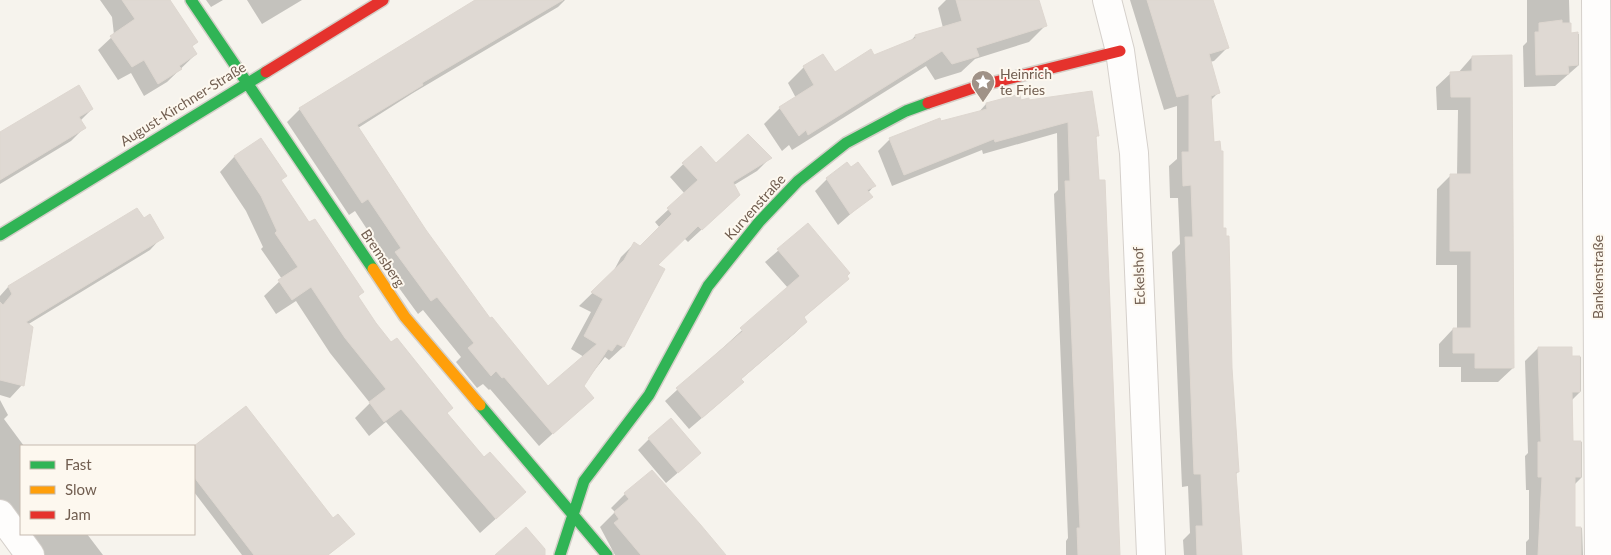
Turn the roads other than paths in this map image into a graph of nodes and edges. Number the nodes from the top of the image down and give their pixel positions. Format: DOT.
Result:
graph roads {
  1 [pos="190,0"];
  2 [pos="383,0"];
  3 [pos="1107,0"];
  4 [pos="1596,0"];
  5 [pos="1120,51"];
  6 [pos="246,84"];
  7 [pos="0,235"];
  8 [pos="0,514"];
  9 [pos="574,516"];
  10 [pos="30,555"];
  11 [pos="560,555"];
  12 [pos="606,555"];
  13 [pos="1151,555"];
  14 [pos="1599,555"];
  1 -- 6 [label="street, Bremsberg"];
  2 -- 6 [label="street, August-Kirchner-Straße"];
  3 -- 5 [label="street, Eckelshof"];
  4 -- 14 [label="street, Bankenstraße"];
  5 -- 9 [label="street, Kurvenstraße"];
  5 -- 13 [label="street, Eckelshof"];
  6 -- 7 [label="street, August-Kirchner-Straße"];
  6 -- 9 [label="street, Bremsberg"];
  8 -- 10 [label="street"];
  9 -- 11 [label="street, Kurvenstraße"];
  9 -- 12 [label="street, Bremsberg"];
}
